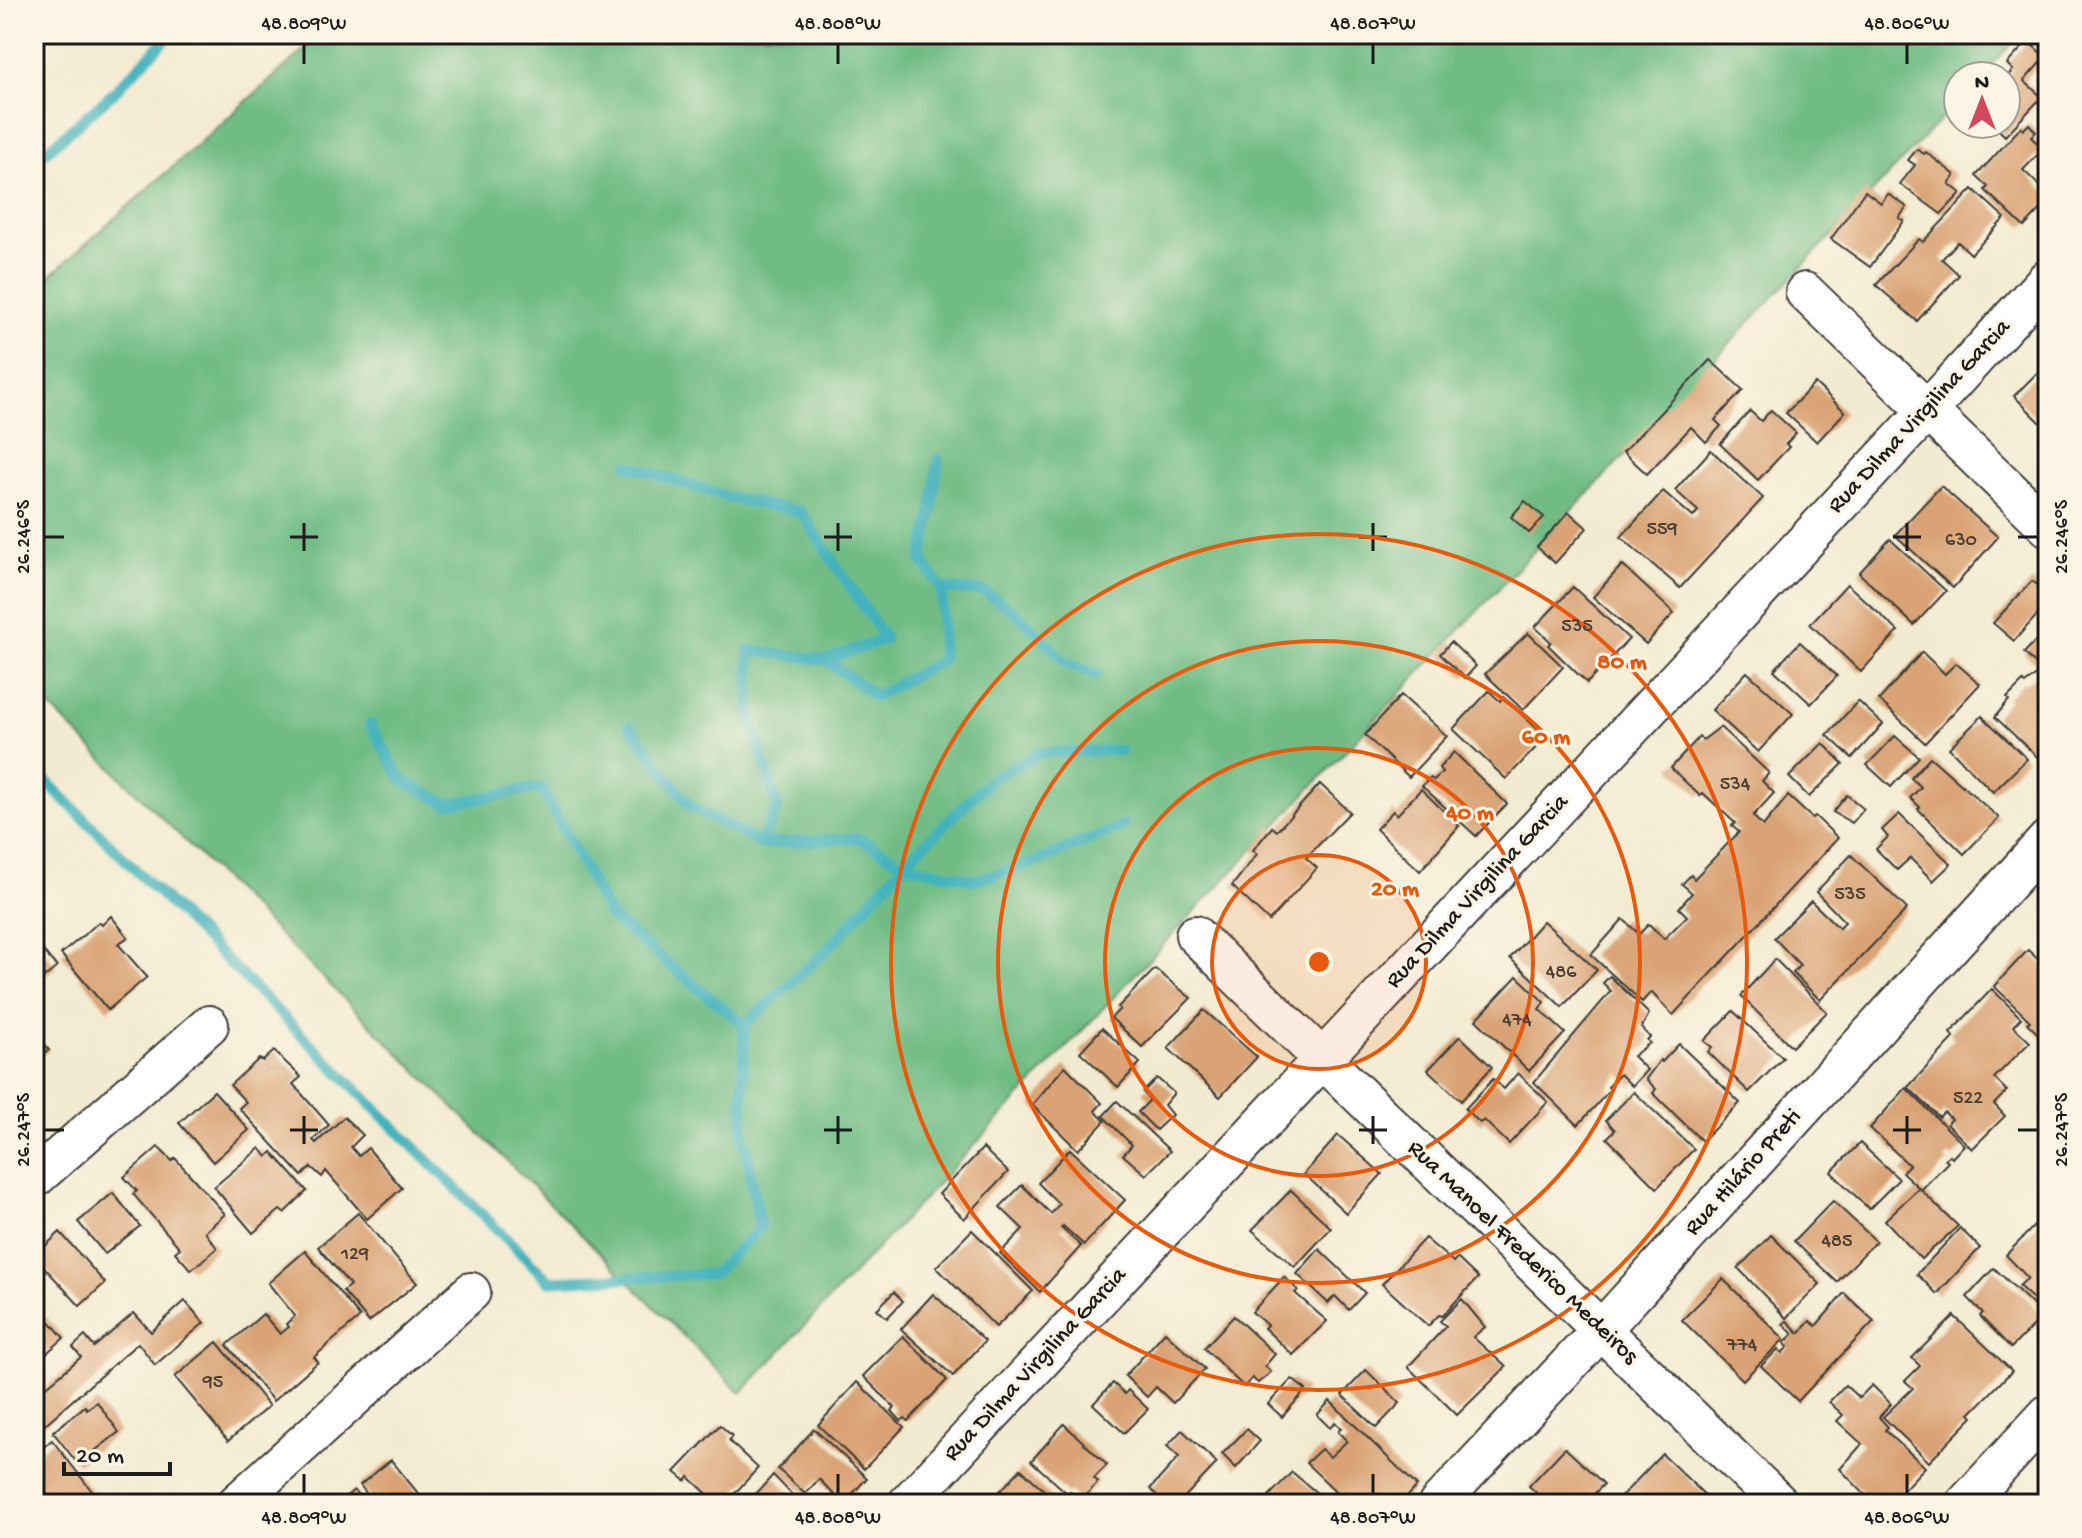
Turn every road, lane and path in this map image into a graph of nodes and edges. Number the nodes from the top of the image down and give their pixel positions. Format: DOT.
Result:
graph roads {
  1 [pos="2048,278"];
  2 [pos="1805,292"];
  3 [pos="1928,410"];
  4 [pos="2048,527"];
  5 [pos="2048,839"];
  6 [pos="1195,935"];
  7 [pos="209,1025"];
  8 [pos="1322,1059"];
  9 [pos="34,1179"];
  10 [pos="471,1292"];
  11 [pos="1601,1330"];
  12 [pos="2048,1414"];
  13 [pos="236,1504"];
  14 [pos="907,1504"];
  15 [pos="1438,1504"];
  16 [pos="1780,1504"];
  17 [pos="1965,1504"];
  1 -- 3 [label="street, Rua Dilma Virgilina Garcia"];
  2 -- 3 [label="street"];
  3 -- 4 [label="street"];
  3 -- 8 [label="street, Rua Dilma Virgilina Garcia"];
  5 -- 11 [label="street, Rua Hilário Preti"];
  6 -- 8 [label="street, Rua Manoel Frederico Medeiros"];
  7 -- 9 [label="street"];
  8 -- 11 [label="street, Rua Manoel Frederico Medeiros"];
  8 -- 14 [label="street, Rua Dilma Virgilina Garcia"];
  10 -- 13 [label="street"];
  11 -- 15 [label="street, Rua Hilário Preti"];
  11 -- 16 [label="street, Rua Manoel Frederico Medeiros"];
  12 -- 17 [label="street"];
}
